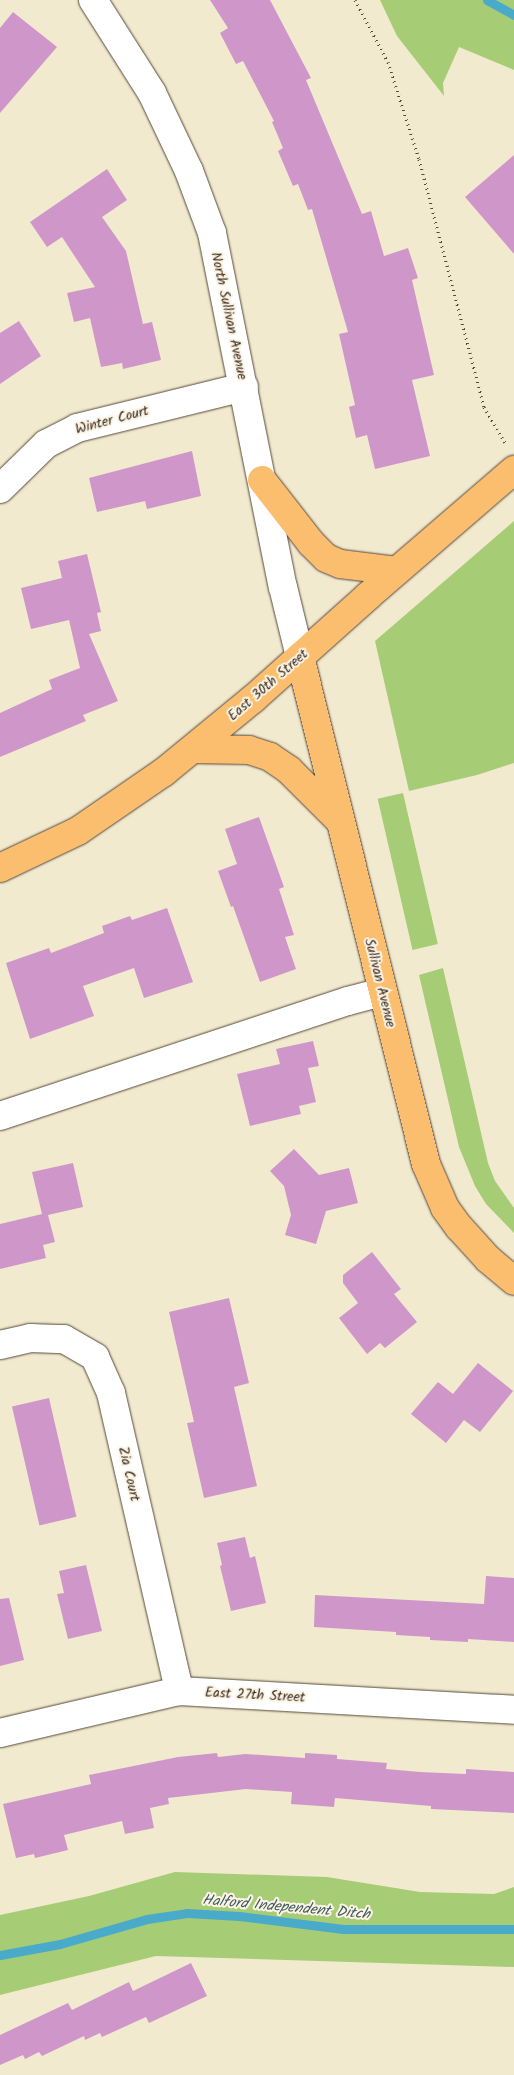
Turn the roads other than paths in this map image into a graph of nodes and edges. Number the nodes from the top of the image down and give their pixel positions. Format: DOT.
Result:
graph roads {
  1 [pos="93,0"];
  2 [pos="244,387"];
  3 [pos="512,460"];
  4 [pos="262,480"];
  5 [pos="0,489"];
  6 [pos="397,571"];
  7 [pos="300,657"];
  8 [pos="193,749"];
  9 [pos="340,822"];
  10 [pos="0,868"];
  11 [pos="382,992"];
  12 [pos="0,1116"];
  13 [pos="514,1281"];
  14 [pos="0,1345"];
  15 [pos="179,1690"];
  16 [pos="514,1710"];
  17 [pos="0,1733"];
  1 -- 2 [label="street, North Sullivan Avenue"];
  2 -- 4 [label="street, North Sullivan Avenue"];
  2 -- 5 [label="street, Winter Court"];
  3 -- 6 [label="main road, East 30th Street"];
  4 -- 6 [label="main road"];
  4 -- 7 [label="street, North Sullivan Avenue"];
  6 -- 7 [label="main road, East 30th Street"];
  7 -- 8 [label="main road, East 30th Street"];
  7 -- 9 [label="main road, Sullivan Avenue"];
  8 -- 9 [label="main road"];
  8 -- 10 [label="main road, East 30th Street"];
  9 -- 11 [label="main road, Sullivan Avenue"];
  11 -- 12 [label="street"];
  11 -- 13 [label="main road, Sullivan Avenue"];
  14 -- 15 [label="street, Zia Court"];
  15 -- 16 [label="street, East 27th Street"];
  15 -- 17 [label="street, East 27th Street"];
}
